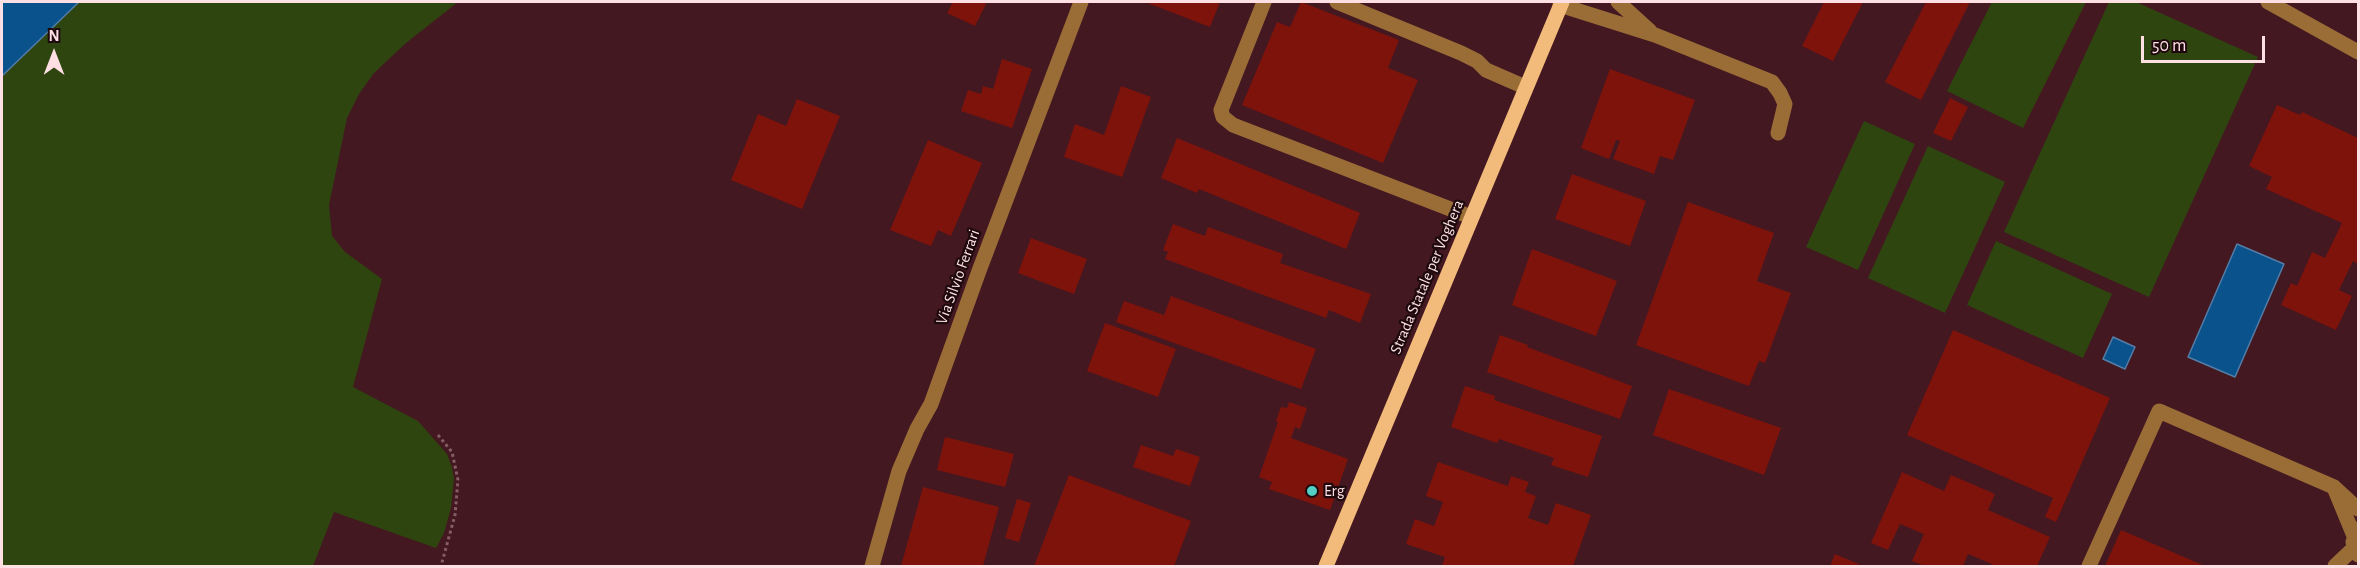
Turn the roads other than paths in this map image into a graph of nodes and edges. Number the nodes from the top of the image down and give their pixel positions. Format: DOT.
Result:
graph roads {
  1 [pos="1081,2"];
  2 [pos="1264,2"];
  3 [pos="1337,2"];
  4 [pos="1618,2"];
  5 [pos="2268,2"];
  6 [pos="1561,3"];
  7 [pos="1655,35"];
  8 [pos="2358,52"];
  9 [pos="1525,87"];
  10 [pos="1778,134"];
  11 [pos="1471,217"];
  12 [pos="2334,488"];
  13 [pos="2358,508"];
  14 [pos="2356,542"];
  15 [pos="2358,565"];
  16 [pos="872,567"];
  17 [pos="1326,567"];
  18 [pos="2089,567"];
  19 [pos="2335,567"];
  20 [pos="2354,567"];
  1 -- 16 [label="street, Via Silvio Ferrari"];
  2 -- 11 [label="street"];
  3 -- 9 [label="street"];
  4 -- 7 [label="street"];
  5 -- 8 [label="street"];
  6 -- 7 [label="street"];
  6 -- 9 [label="main road, Strada Statale per Voghera"];
  7 -- 10 [label="street"];
  9 -- 11 [label="main road, Strada Statale per Voghera"];
  11 -- 17 [label="main road, Strada Statale per Voghera"];
  12 -- 13 [label="street"];
  12 -- 14 [label="street"];
  12 -- 18 [label="street"];
  14 -- 19 [label="street"];
  15 -- 20 [label="street"];
}
